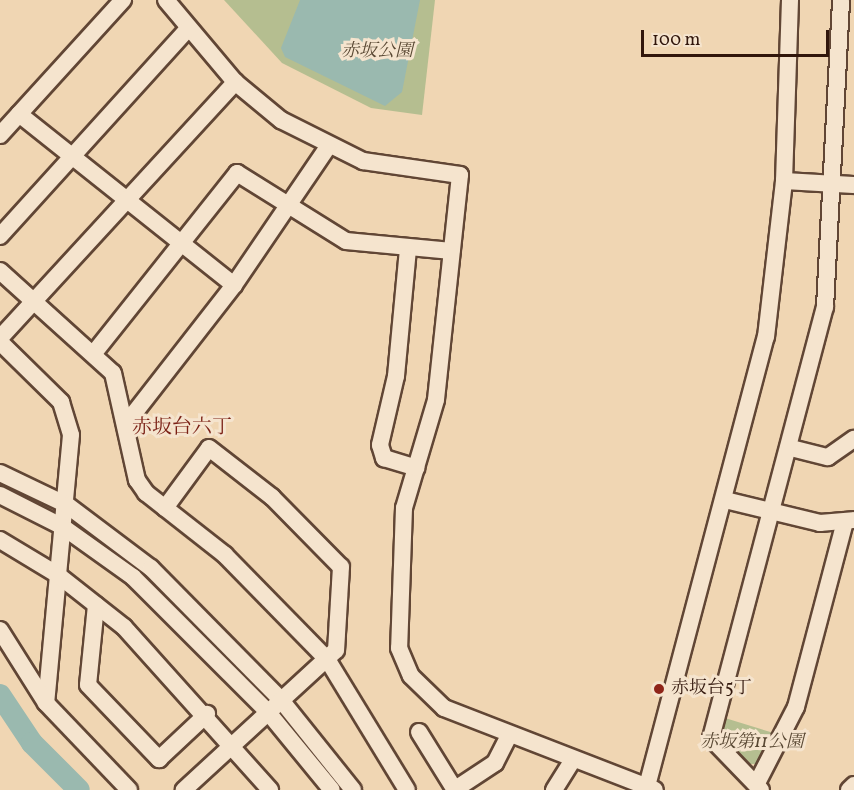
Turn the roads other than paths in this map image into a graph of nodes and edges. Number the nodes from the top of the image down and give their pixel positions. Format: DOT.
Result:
graph roads {
  1 [pos="123,0"];
  2 [pos="166,0"];
  3 [pos="790,0"];
  4 [pos="841,0"];
  5 [pos="188,29"];
  6 [pos="235,82"];
  7 [pos="19,114"];
  8 [pos="0,135"];
  9 [pos="327,148"];
  10 [pos="73,155"];
  11 [pos="784,182"];
  12 [pos="833,184"];
  13 [pos="854,185"];
  14 [pos="127,200"];
  15 [pos="286,207"];
  16 [pos="0,236"];
  17 [pos="182,245"];
  18 [pos="408,249"];
  19 [pos="452,251"];
  20 [pos="0,271"];
  21 [pos="234,285"];
  22 [pos="34,301"];
  23 [pos="0,338"];
  24 [pos="0,342"];
  25 [pos="94,353"];
  26 [pos="125,425"];
  27 [pos="854,439"];
  28 [pos="791,448"];
  29 [pos="416,468"];
  30 [pos="0,473"];
  31 [pos="0,495"];
  32 [pos="725,500"];
  33 [pos="67,506"];
  34 [pos="165,508"];
  35 [pos="772,514"];
  36 [pos="849,521"];
  37 [pos="63,527"];
  38 [pos="0,540"];
  39 [pos="58,575"];
  40 [pos="96,605"];
  41 [pos="0,630"];
  42 [pos="327,659"];
  43 [pos="281,700"];
  44 [pos="46,703"];
  45 [pos="267,711"];
  46 [pos="207,714"];
  47 [pos="419,732"];
  48 [pos="509,735"];
  49 [pos="233,742"];
  50 [pos="573,760"];
  51 [pos="854,784"];
  52 [pos="760,785"];
  53 [pos="649,789"];
  54 [pos="129,790"];
  55 [pos="183,790"];
  56 [pos="270,790"];
  57 [pos="332,790"];
  58 [pos="353,790"];
  59 [pos="407,790"];
  60 [pos="454,790"];
  61 [pos="554,790"];
  62 [pos="849,790"];
  1 -- 7 [label="street"];
  2 -- 5 [label="street"];
  3 -- 11 [label="street"];
  4 -- 12 [label="street"];
  5 -- 6 [label="street"];
  5 -- 10 [label="street"];
  6 -- 9 [label="street"];
  6 -- 14 [label="street"];
  7 -- 8 [label="street"];
  7 -- 10 [label="street"];
  9 -- 15 [label="street"];
  9 -- 19 [label="street"];
  10 -- 14 [label="street"];
  10 -- 16 [label="street"];
  11 -- 12 [label="street"];
  11 -- 32 [label="street"];
  12 -- 13 [label="street"];
  12 -- 28 [label="street"];
  14 -- 17 [label="street"];
  14 -- 22 [label="street"];
  15 -- 17 [label="street"];
  15 -- 18 [label="street"];
  15 -- 21 [label="street"];
  17 -- 21 [label="street"];
  17 -- 25 [label="street"];
  18 -- 19 [label="street"];
  18 -- 29 [label="street"];
  19 -- 29 [label="street"];
  20 -- 22 [label="street"];
  21 -- 26 [label="street"];
  22 -- 23 [label="street"];
  22 -- 25 [label="street"];
  24 -- 33 [label="street"];
  25 -- 26 [label="street"];
  26 -- 34 [label="street"];
  27 -- 28 [label="street"];
  28 -- 35 [label="street"];
  29 -- 48 [label="street"];
  30 -- 33 [label="street"];
  31 -- 37 [label="street"];
  32 -- 35 [label="street"];
  32 -- 53 [label="street"];
  33 -- 37 [label="street"];
  33 -- 43 [label="street"];
  34 -- 42 [label="street"];
  34 -- 42 [label="street"];
  35 -- 36 [label="street"];
  35 -- 52 [label="street"];
  36 -- 52 [label="street"];
  37 -- 39 [label="street"];
  37 -- 45 [label="street"];
  38 -- 39 [label="street"];
  39 -- 40 [label="street"];
  39 -- 44 [label="street"];
  40 -- 46 [label="street"];
  40 -- 46 [label="street"];
  41 -- 44 [label="street"];
  42 -- 43 [label="street"];
  42 -- 59 [label="street"];
  43 -- 45 [label="street"];
  43 -- 58 [label="street"];
  44 -- 54 [label="street"];
  45 -- 49 [label="street"];
  45 -- 57 [label="street"];
  46 -- 49 [label="street"];
  47 -- 60 [label="street"];
  48 -- 50 [label="street"];
  48 -- 60 [label="street"];
  49 -- 55 [label="street"];
  49 -- 56 [label="street"];
  50 -- 53 [label="street"];
  50 -- 61 [label="street"];
  51 -- 62 [label="street"];
}
